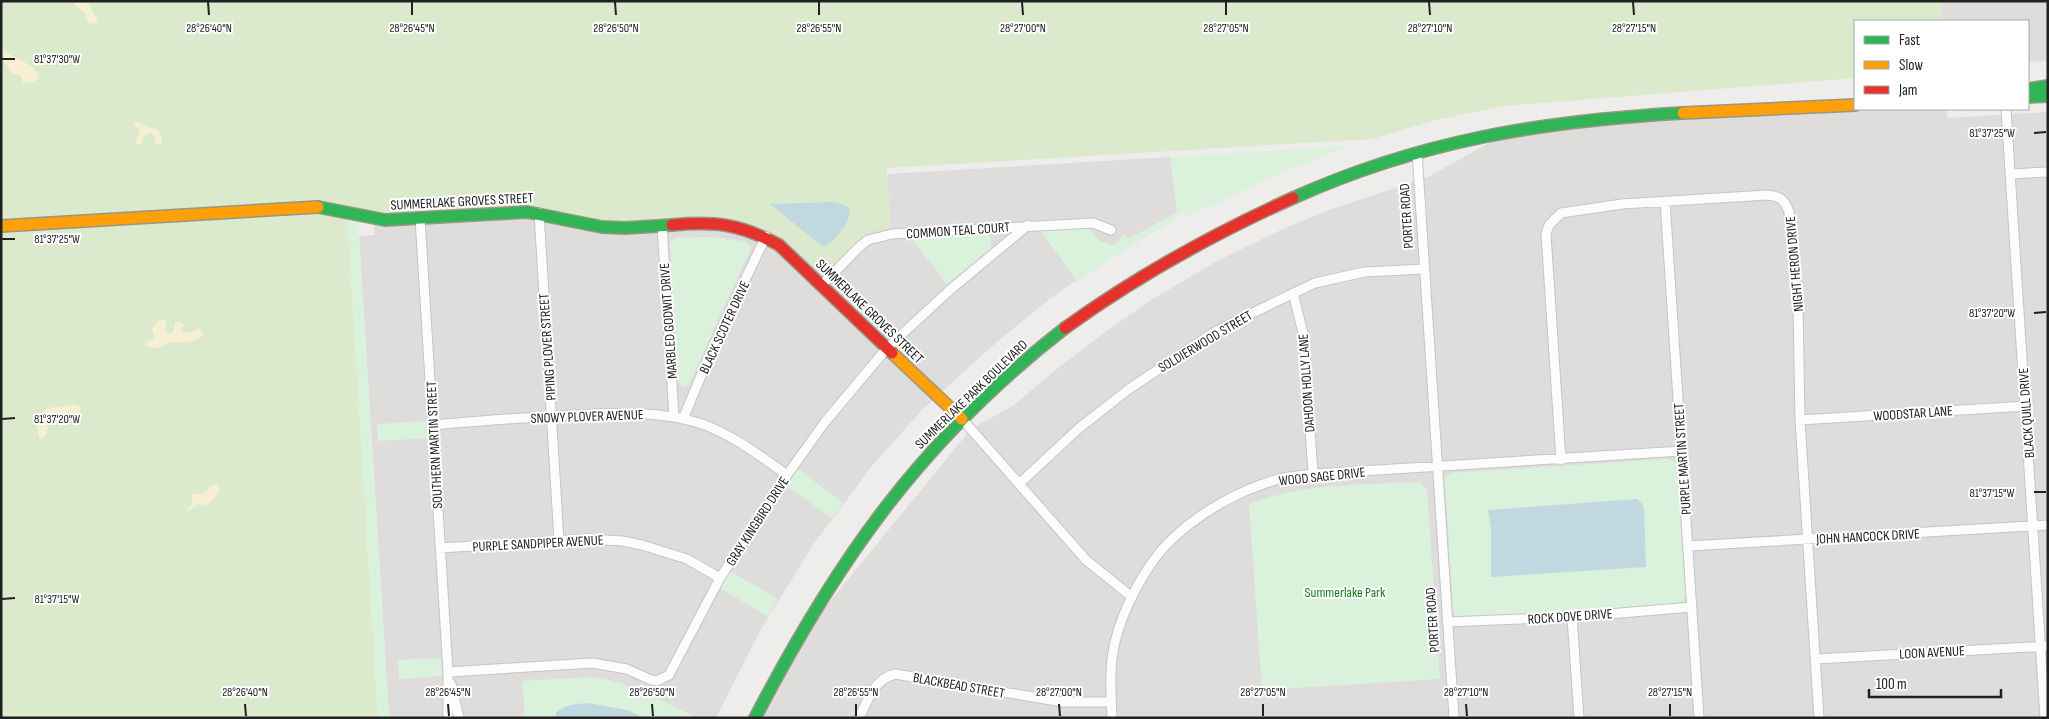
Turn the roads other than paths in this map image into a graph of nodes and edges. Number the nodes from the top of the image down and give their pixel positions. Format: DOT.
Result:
graph roads {
  1 [pos="2048,86"];
  2 [pos="2029,89"];
  3 [pos="2048,96"];
  4 [pos="2029,97"];
  5 [pos="1854,105"];
  6 [pos="2006,110"];
  7 [pos="1417,152"];
  8 [pos="2048,172"];
  9 [pos="2010,174"];
  10 [pos="1665,201"];
  11 [pos="539,213"];
  12 [pos="420,218"];
  13 [pos="1028,225"];
  14 [pos="1,226"];
  15 [pos="662,226"];
  16 [pos="1111,230"];
  17 [pos="766,236"];
  18 [pos="1425,269"];
  19 [pos="822,285"];
  20 [pos="1293,293"];
  21 [pos="887,348"];
  22 [pos="2026,406"];
  23 [pos="552,416"];
  24 [pos="679,418"];
  25 [pos="962,419"];
  26 [pos="1800,420"];
  27 [pos="433,425"];
  28 [pos="1682,451"];
  29 [pos="1561,460"];
  30 [pos="1438,468"];
  31 [pos="1313,474"];
  32 [pos="786,475"];
  33 [pos="1019,484"];
  34 [pos="2048,525"];
  35 [pos="2033,526"];
  36 [pos="1808,539"];
  37 [pos="559,541"];
  38 [pos="1688,546"];
  39 [pos="440,548"];
  40 [pos="720,578"];
  41 [pos="1132,597"];
  42 [pos="1692,607"];
  43 [pos="1572,617"];
  44 [pos="1447,622"];
  45 [pos="2045,646"];
  46 [pos="1816,659"];
  47 [pos="448,672"];
  48 [pos="1111,702"];
  49 [pos="448,718"];
  50 [pos="459,718"];
  51 [pos="755,718"];
  52 [pos="859,718"];
  53 [pos="1112,718"];
  54 [pos="1454,718"];
  55 [pos="1578,718"];
  56 [pos="1699,718"];
  57 [pos="1820,718"];
  58 [pos="2046,718"];
  1 -- 2 [label="main road"];
  3 -- 4 [label="main road"];
  5 -- 7 [label="main road"];
  6 -- 9 [label="street, BLACK QUILL DRIVE"];
  7 -- 18 [label="street, PORTER ROAD"];
  7 -- 25 [label="main road, SUMMERLAKE PARK BOULEVARD"];
  8 -- 9 [label="street"];
  9 -- 22 [label="street, BLACK QUILL DRIVE"];
  10 -- 26 [label="street, NIGHT HERON DRIVE"];
  10 -- 28 [label="street, PURPLE MARTIN STREET"];
  10 -- 29 [label="street, NIGHT HERON DRIVE"];
  11 -- 12 [label="main road, SUMMERLAKE GROVES STREET"];
  11 -- 15 [label="main road, SUMMERLAKE GROVES STREET"];
  11 -- 23 [label="street, PIPING PLOVER STREET"];
  12 -- 14 [label="main road, SUMMERLAKE GROVES STREET"];
  12 -- 27 [label="street, SOUTHERN MARTIN STREET"];
  13 -- 16 [label="street, COMMON TEAL COURT"];
  13 -- 19 [label="street, COMMON TEAL COURT"];
  13 -- 21 [label="street, GRAY KINGBIRD DRIVE"];
  15 -- 17 [label="main road, SUMMERLAKE GROVES STREET"];
  15 -- 24 [label="street, MARBLED GODWIT DRIVE"];
  17 -- 19 [label="main road, SUMMERLAKE GROVES STREET"];
  17 -- 24 [label="street, BLACK SCOTER DRIVE"];
  18 -- 20 [label="street, SOLDIERWOOD STREET"];
  18 -- 30 [label="street, PORTER ROAD"];
  19 -- 21 [label="main road, SUMMERLAKE GROVES STREET"];
  20 -- 31 [label="street, DAHOON HOLLY LANE"];
  20 -- 33 [label="street, SOLDIERWOOD STREET"];
  21 -- 25 [label="main road, SUMMERLAKE GROVES STREET"];
  21 -- 32 [label="street, GRAY KINGBIRD DRIVE"];
  22 -- 26 [label="street, WOODSTAR LANE"];
  22 -- 35 [label="street, BLACK QUILL DRIVE"];
  23 -- 24 [label="street, SNOWY PLOVER AVENUE"];
  23 -- 27 [label="street, SNOWY PLOVER AVENUE"];
  23 -- 37 [label="street, PIPING PLOVER STREET"];
  24 -- 32 [label="street, SNOWY PLOVER AVENUE"];
  25 -- 33 [label="street, SUMMERLAKE GROVES STREET"];
  25 -- 51 [label="main road, SUMMERLAKE PARK BOULEVARD"];
  26 -- 36 [label="street, NIGHT HERON DRIVE"];
  27 -- 39 [label="street, SOUTHERN MARTIN STREET"];
  28 -- 29 [label="street, WOOD SAGE DRIVE"];
  28 -- 38 [label="street, PURPLE MARTIN STREET"];
  29 -- 30 [label="street, WOOD SAGE DRIVE"];
  30 -- 31 [label="street, WOOD SAGE DRIVE"];
  30 -- 44 [label="street, PORTER ROAD"];
  31 -- 41 [label="street, WOOD SAGE DRIVE"];
  32 -- 40 [label="street, GRAY KINGBIRD DRIVE"];
  33 -- 41 [label="street, SUMMERLAKE GROVES STREET"];
  34 -- 35 [label="street, JOHN HANCOCK DRIVE"];
  35 -- 36 [label="street, JOHN HANCOCK DRIVE"];
  35 -- 45 [label="street, BLACK QUILL DRIVE"];
  36 -- 38 [label="street, JOHN HANCOCK DRIVE"];
  36 -- 46 [label="street, NIGHT HERON DRIVE"];
  37 -- 39 [label="street, PURPLE SANDPIPER AVENUE"];
  37 -- 40 [label="street, PURPLE SANDPIPER AVENUE"];
  38 -- 42 [label="street, PURPLE MARTIN STREET"];
  39 -- 47 [label="street, SOUTHERN MARTIN STREET"];
  40 -- 47 [label="street, GRAY KINGBIRD DRIVE"];
  41 -- 48 [label="street, WOOD SAGE DRIVE"];
  42 -- 43 [label="street, ROCK DOVE DRIVE"];
  42 -- 56 [label="street, PURPLE MARTIN STREET"];
  43 -- 44 [label="street, ROCK DOVE DRIVE"];
  43 -- 55 [label="street"];
  44 -- 54 [label="street, PORTER ROAD"];
  45 -- 46 [label="street, LOON AVENUE"];
  45 -- 58 [label="street, BLACK QUILL DRIVE"];
  46 -- 57 [label="street, NIGHT HERON DRIVE"];
  47 -- 49 [label="street, SOUTHERN MARTIN STREET"];
  47 -- 50 [label="street, SOUTHERN MARTIN STREET"];
  48 -- 52 [label="street, BLACKBEAD STREET"];
  48 -- 53 [label="street, WOOD SAGE DRIVE"];
}
